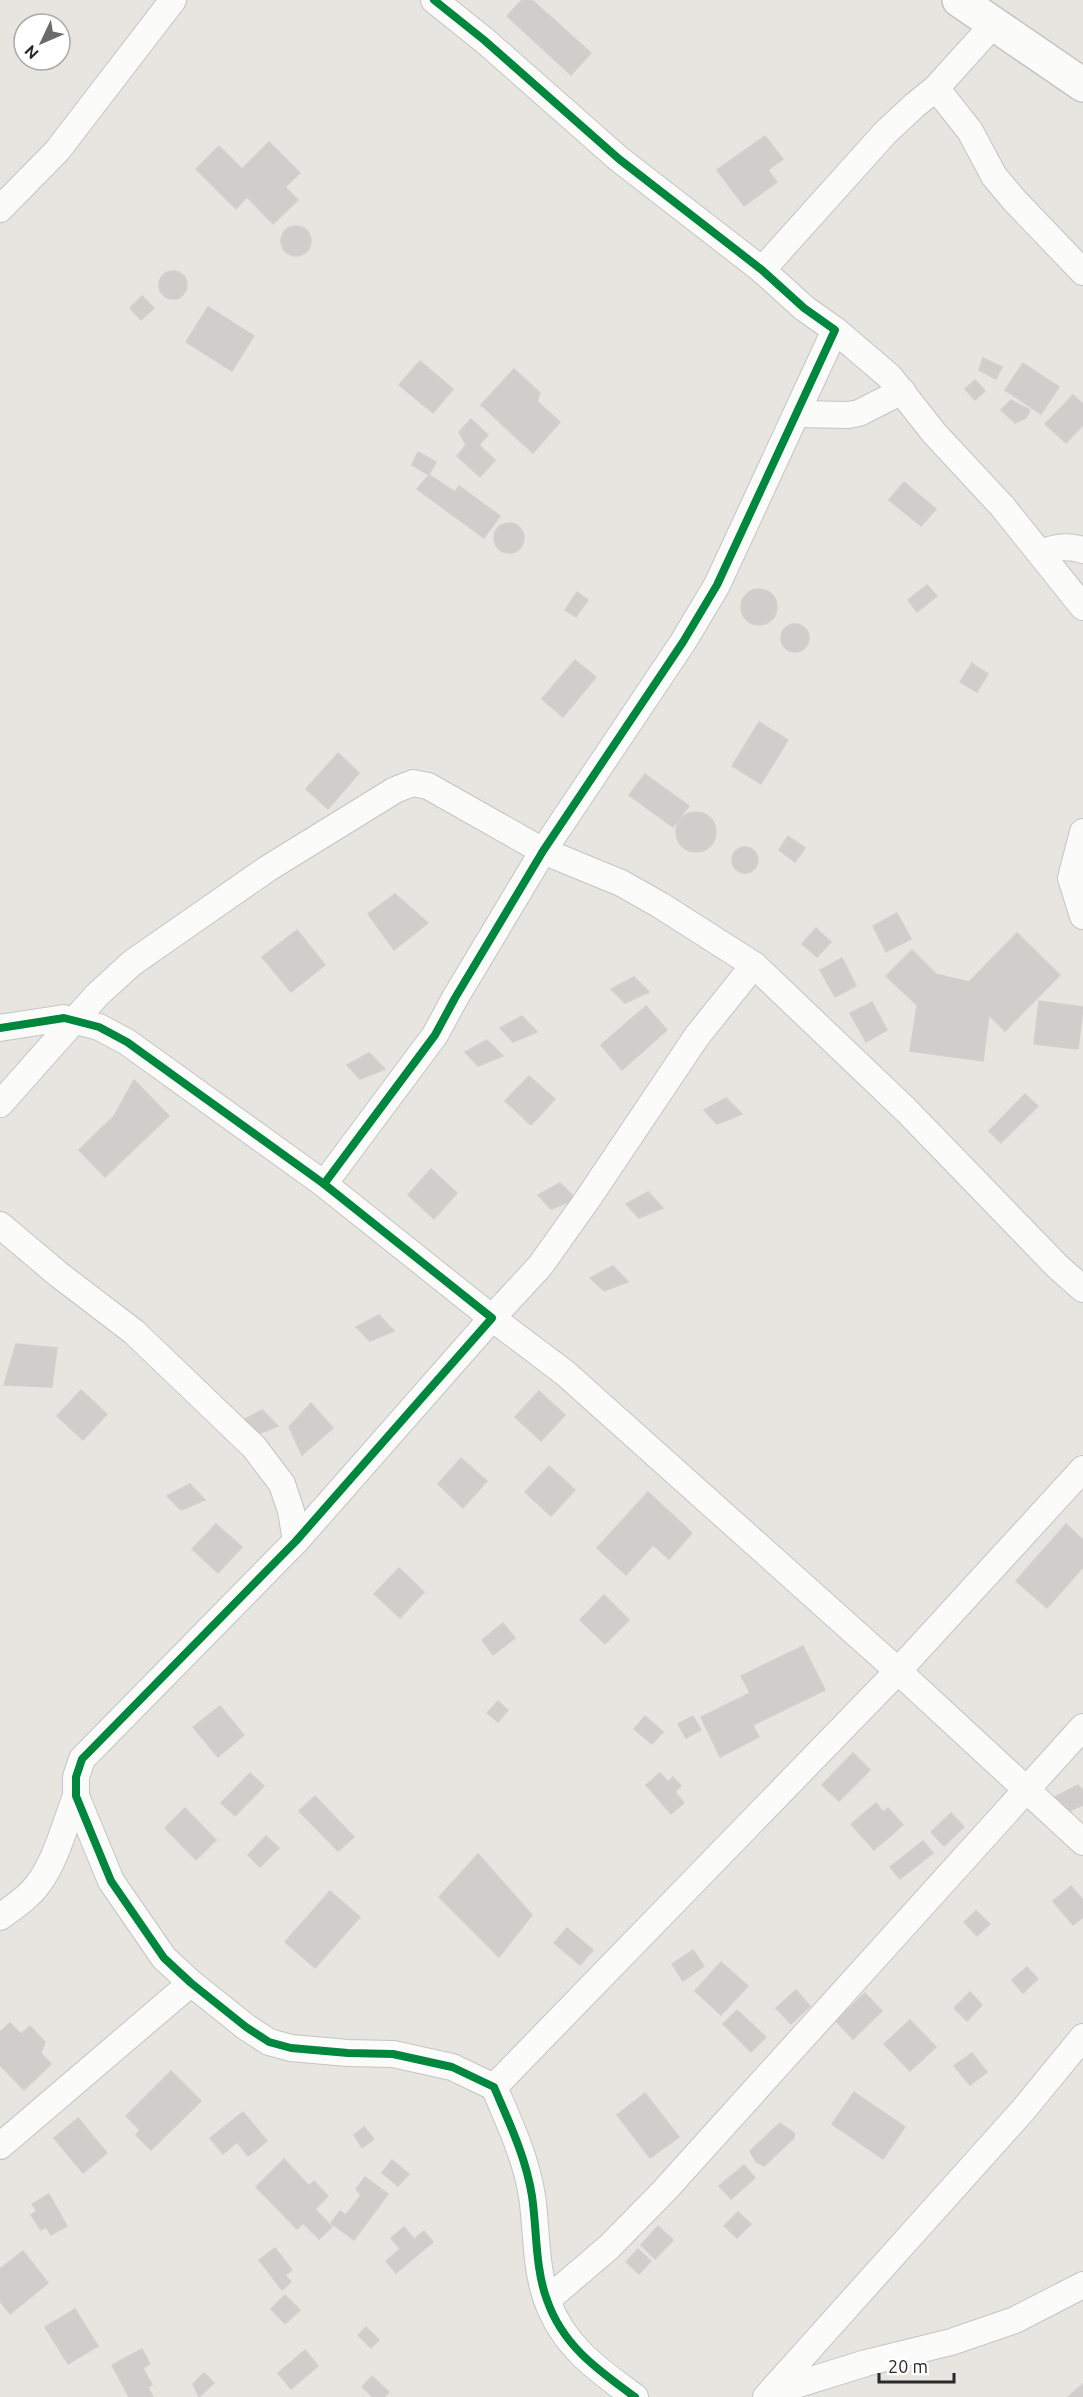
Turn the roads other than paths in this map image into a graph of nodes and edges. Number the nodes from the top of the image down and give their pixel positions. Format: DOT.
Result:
graph roads {
  1 [pos="173,0"];
  2 [pos="959,0"];
  3 [pos="442,2"];
  4 [pos="993,25"];
  5 [pos="1083,85"];
  6 [pos="936,88"];
  7 [pos="0,209"];
  8 [pos="762,270"];
  9 [pos="1083,273"];
  10 [pos="835,330"];
  11 [pos="902,391"];
  12 [pos="797,414"];
  13 [pos="1083,550"];
  14 [pos="1041,553"];
  15 [pos="1083,608"];
  16 [pos="1083,832"];
  17 [pos="543,851"];
  18 [pos="1083,916"];
  19 [pos="754,965"];
  20 [pos="75,1020"];
  21 [pos="0,1028"];
  22 [pos="0,1104"];
  23 [pos="324,1184"];
  24 [pos="0,1225"];
  25 [pos="1083,1289"];
  26 [pos="492,1318"];
  27 [pos="1083,1468"];
  28 [pos="296,1541"];
  29 [pos="898,1671"];
  30 [pos="1083,1727"];
  31 [pos="1027,1791"];
  32 [pos="76,1796"];
  33 [pos="1083,1842"];
  34 [pos="0,1917"];
  35 [pos="191,1983"];
  36 [pos="1083,2037"];
  37 [pos="494,2087"];
  38 [pos="0,2146"];
  39 [pos="1083,2285"];
  40 [pos="547,2300"];
  41 [pos="769,2395"];
  42 [pos="635,2397"];
  1 -- 7 [label="street"];
  2 -- 4 [label="main road"];
  3 -- 8 [label="street"];
  4 -- 5 [label="main road"];
  4 -- 6 [label="street"];
  6 -- 8 [label="street"];
  6 -- 9 [label="street"];
  8 -- 10 [label="street"];
  10 -- 11 [label="street"];
  10 -- 12 [label="street"];
  11 -- 12 [label="street"];
  11 -- 14 [label="street"];
  12 -- 17 [label="street"];
  13 -- 14 [label="street"];
  14 -- 15 [label="street"];
  16 -- 18 [label="street"];
  17 -- 19 [label="street"];
  17 -- 20 [label="street"];
  17 -- 23 [label="street"];
  19 -- 25 [label="street"];
  19 -- 26 [label="street"];
  20 -- 21 [label="street"];
  20 -- 22 [label="street"];
  20 -- 23 [label="street"];
  23 -- 26 [label="street"];
  24 -- 28 [label="street"];
  26 -- 28 [label="street"];
  26 -- 29 [label="street"];
  27 -- 29 [label="street"];
  28 -- 32 [label="street"];
  29 -- 31 [label="street"];
  29 -- 37 [label="street"];
  30 -- 31 [label="street"];
  31 -- 33 [label="street"];
  31 -- 40 [label="street"];
  32 -- 34 [label="street"];
  32 -- 35 [label="street"];
  35 -- 37 [label="street"];
  35 -- 38 [label="street"];
  36 -- 41 [label="street"];
  37 -- 40 [label="street"];
  39 -- 41 [label="street"];
  40 -- 42 [label="street"];
}
